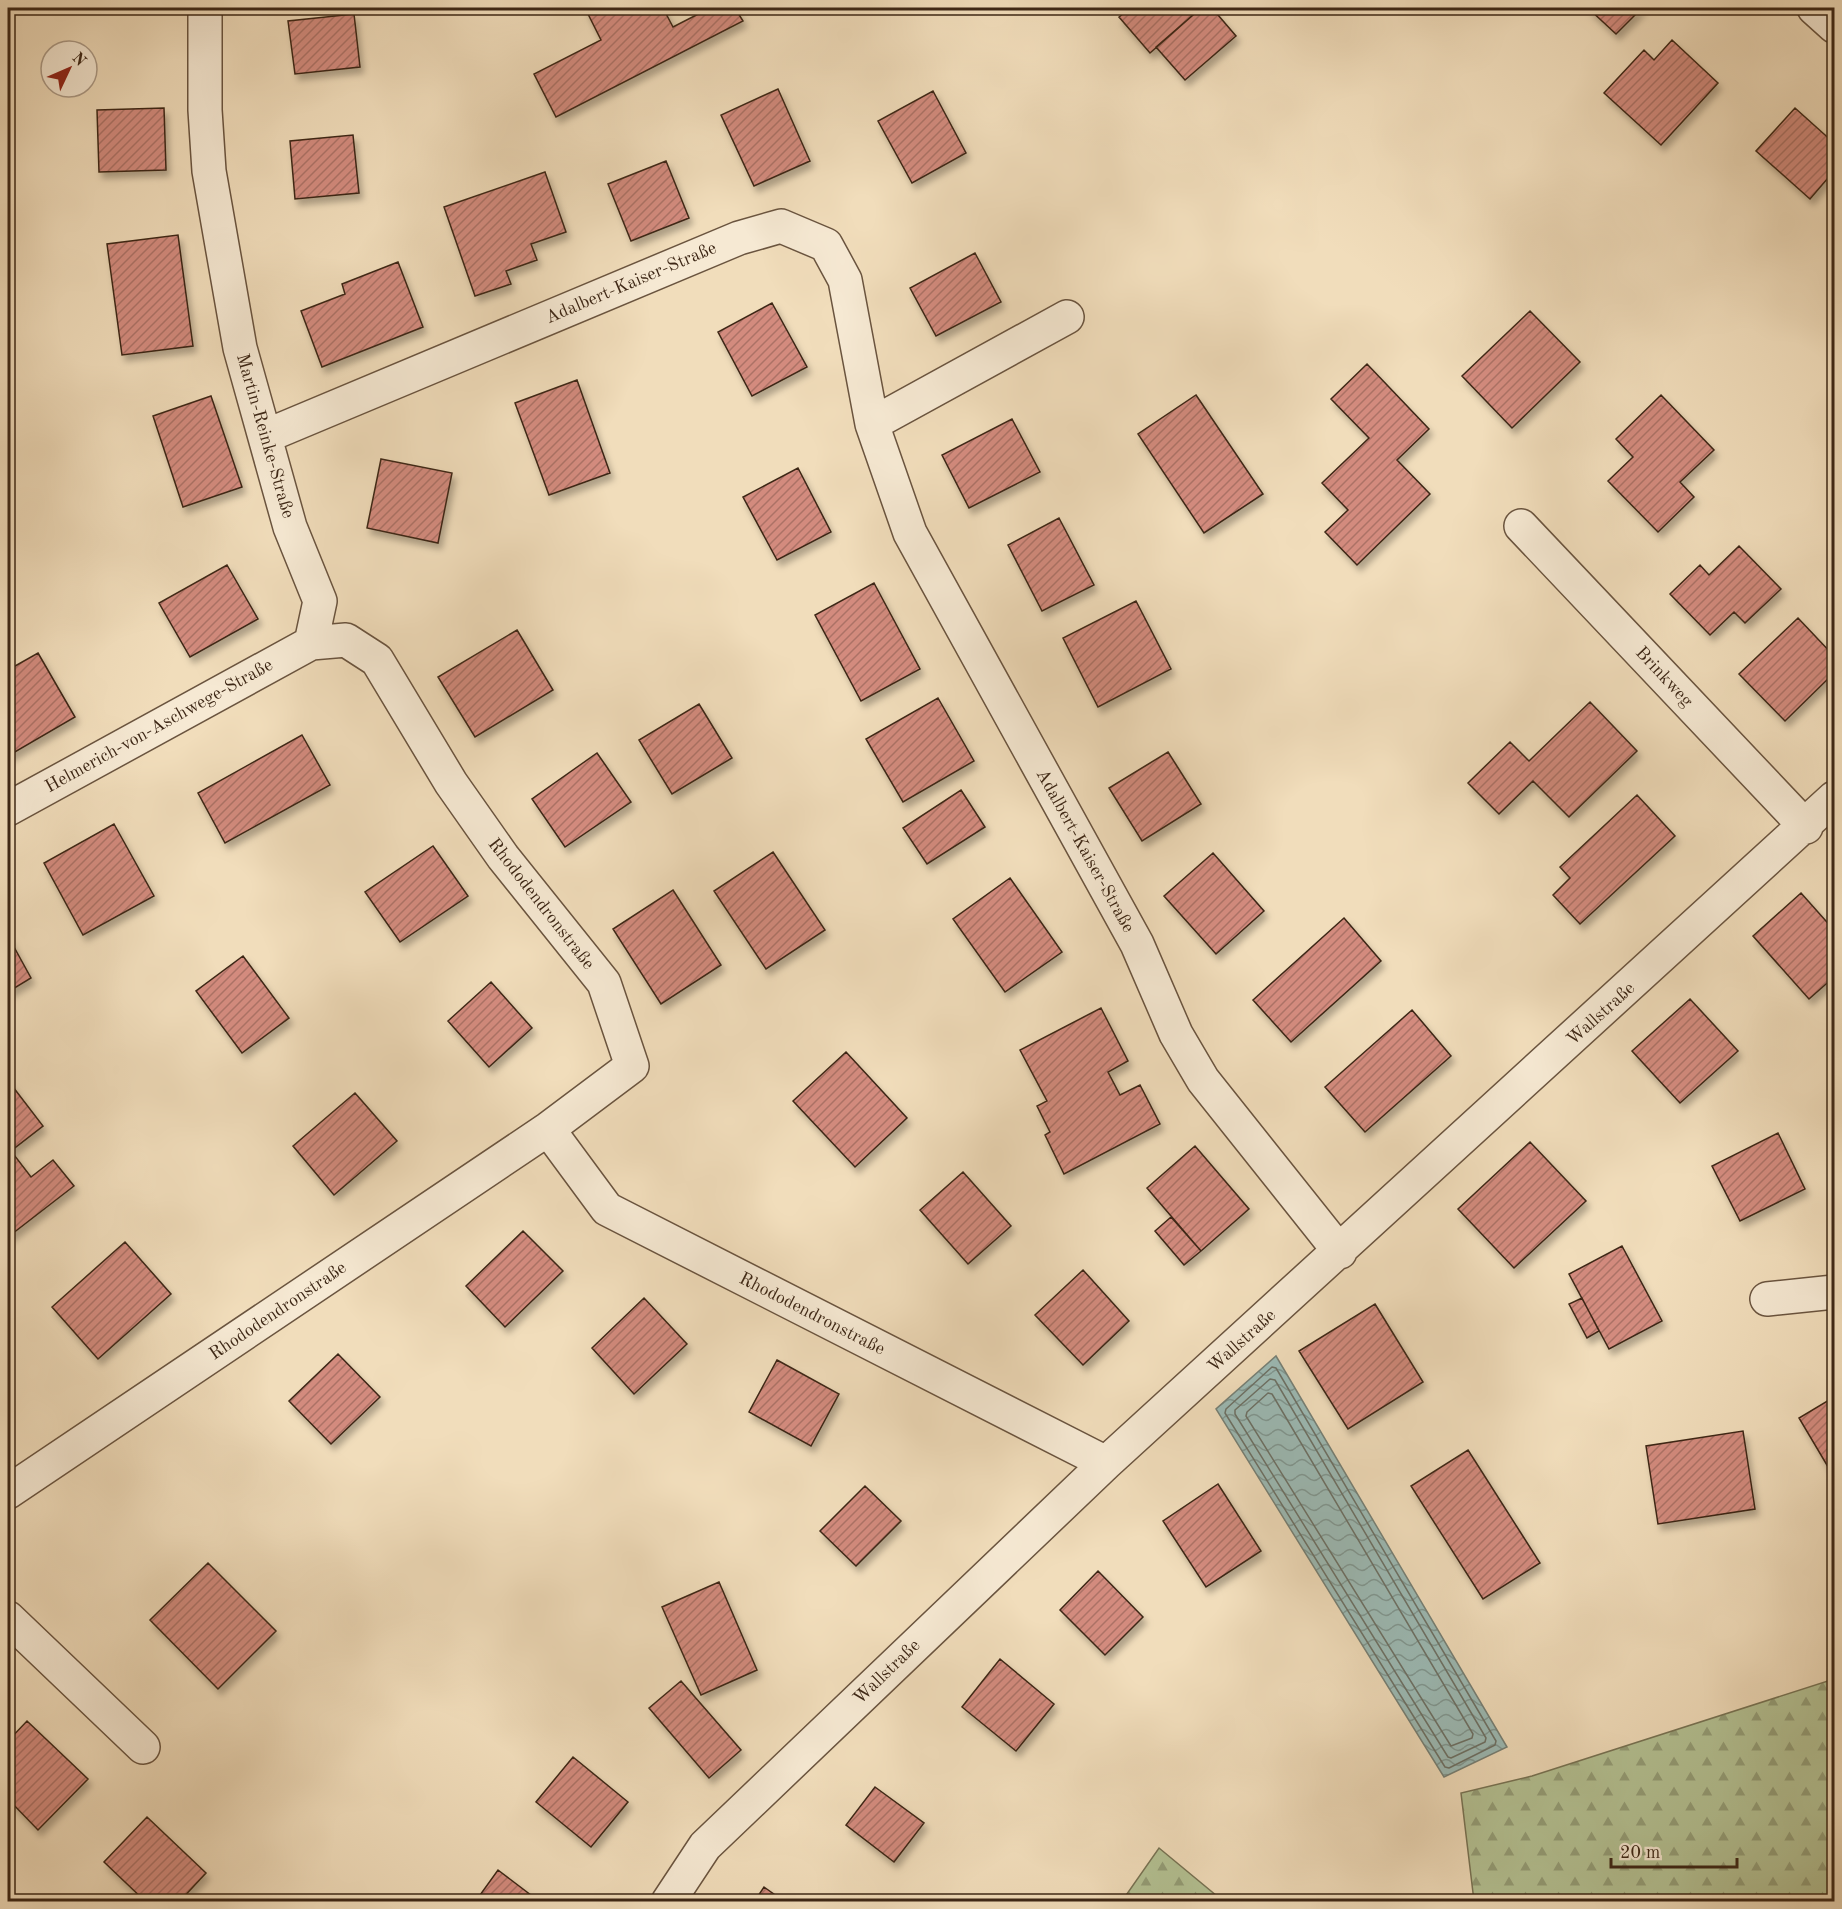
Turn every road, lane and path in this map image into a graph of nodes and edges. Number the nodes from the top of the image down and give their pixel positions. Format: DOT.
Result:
graph roads {
  1 [pos="205,8"];
  2 [pos="1814,8"];
  3 [pos="1834,26"];
  4 [pos="1066,317"];
  5 [pos="872,424"];
  6 [pos="266,436"];
  7 [pos="1521,526"];
  8 [pos="311,644"];
  9 [pos="1834,798"];
  10 [pos="8,809"];
  11 [pos="1806,827"];
  12 [pos="548,1129"];
  13 [pos="1340,1252"];
  14 [pos="1834,1292"];
  15 [pos="1767,1299"];
  16 [pos="1106,1463"];
  17 [pos="8,1492"];
  18 [pos="8,1618"];
  19 [pos="143,1747"];
  20 [pos="668,1902"];
  1 -- 6 [label="street, Martin-Reinke-Straße"];
  2 -- 3 [label="street"];
  4 -- 5 [label="street"];
  5 -- 6 [label="street, Adalbert-Kaiser-Straße"];
  5 -- 13 [label="street, Adalbert-Kaiser-Straße"];
  6 -- 8 [label="street, Martin-Reinke-Straße"];
  7 -- 11 [label="street, Brinkweg"];
  8 -- 10 [label="street, Helmerich-von-Aschwege-Straße"];
  8 -- 12 [label="street, Rhododendronstraße"];
  9 -- 11 [label="street, Wallstraße"];
  11 -- 13 [label="street, Wallstraße"];
  12 -- 16 [label="street, Rhododendronstraße"];
  12 -- 17 [label="street, Rhododendronstraße"];
  13 -- 16 [label="street, Wallstraße"];
  14 -- 15 [label="street"];
  16 -- 20 [label="street, Wallstraße"];
  18 -- 19 [label="street"];
}
